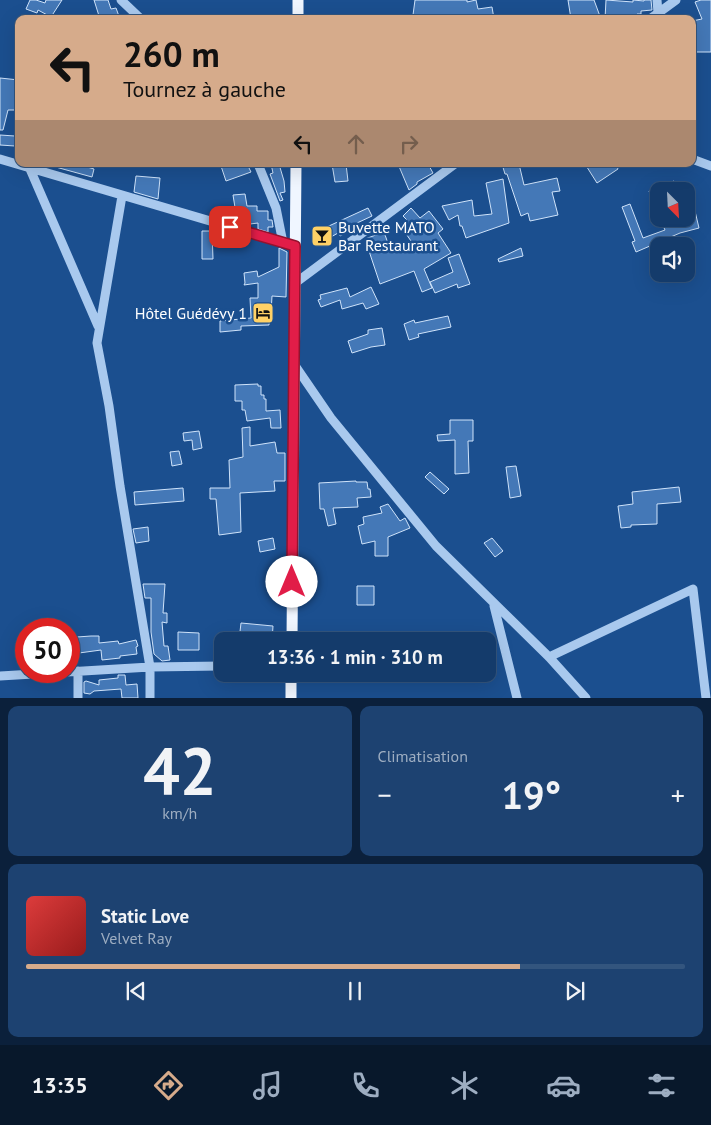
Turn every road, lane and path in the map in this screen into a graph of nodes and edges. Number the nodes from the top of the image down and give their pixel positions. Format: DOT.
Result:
graph roads {
  1 [pos="121,0"];
  2 [pos="298,0"];
  3 [pos="656,0"];
  4 [pos="676,0"];
  5 [pos="658,13"];
  6 [pos="137,15"];
  7 [pos="298,15"];
  8 [pos="655,15"];
  9 [pos="0,159"];
  10 [pos="696,160"];
  11 [pos="15,164"];
  12 [pos="711,166"];
  13 [pos="27,167"];
  14 [pos="259,167"];
  15 [pos="296,167"];
  16 [pos="451,167"];
  17 [pos="30,168"];
  18 [pos="122,196"];
  19 [pos="283,243"];
  20 [pos="295,246"];
  21 [pos="294,284"];
  22 [pos="98,326"];
  23 [pos="294,364"];
  24 [pos="494,604"];
  25 [pos="292,632"];
  26 [pos="549,658"];
  27 [pos="214,666"];
  28 [pos="150,667"];
  29 [pos="80,671"];
  30 [pos="15,675"];
  31 [pos="0,676"];
  32 [pos="292,682"];
  33 [pos="78,683"];
  34 [pos="78,698"];
  35 [pos="150,698"];
  36 [pos="291,698"];
  37 [pos="517,698"];
  38 [pos="586,698"];
  39 [pos="706,698"];
  1 -- 6 [label="street"];
  2 -- 7 [label="main road"];
  3 -- 5 [label="street"];
  4 -- 5 [label="street"];
  5 -- 8 [label="street"];
  9 -- 11 [label="street"];
  10 -- 12 [label="street"];
  13 -- 17 [label="street"];
  14 -- 19 [label="street"];
  15 -- 20 [label="main road"];
  16 -- 21 [label="street"];
  17 -- 18 [label="street"];
  17 -- 22 [label="street"];
  18 -- 19 [label="street"];
  18 -- 22 [label="street"];
  19 -- 20 [label="street"];
  20 -- 21 [label="main road"];
  21 -- 23 [label="main road"];
  22 -- 28 [label="street"];
  23 -- 24 [label="street"];
  23 -- 25 [label="main road"];
  24 -- 26 [label="street"];
  24 -- 37 [label="street"];
  26 -- 38 [label="street"];
  26 -- 39 [label="street"];
  27 -- 28 [label="street"];
  28 -- 29 [label="street"];
  28 -- 35 [label="street"];
  30 -- 31 [label="street"];
  32 -- 36 [label="main road"];
  33 -- 34 [label="street"];
}
